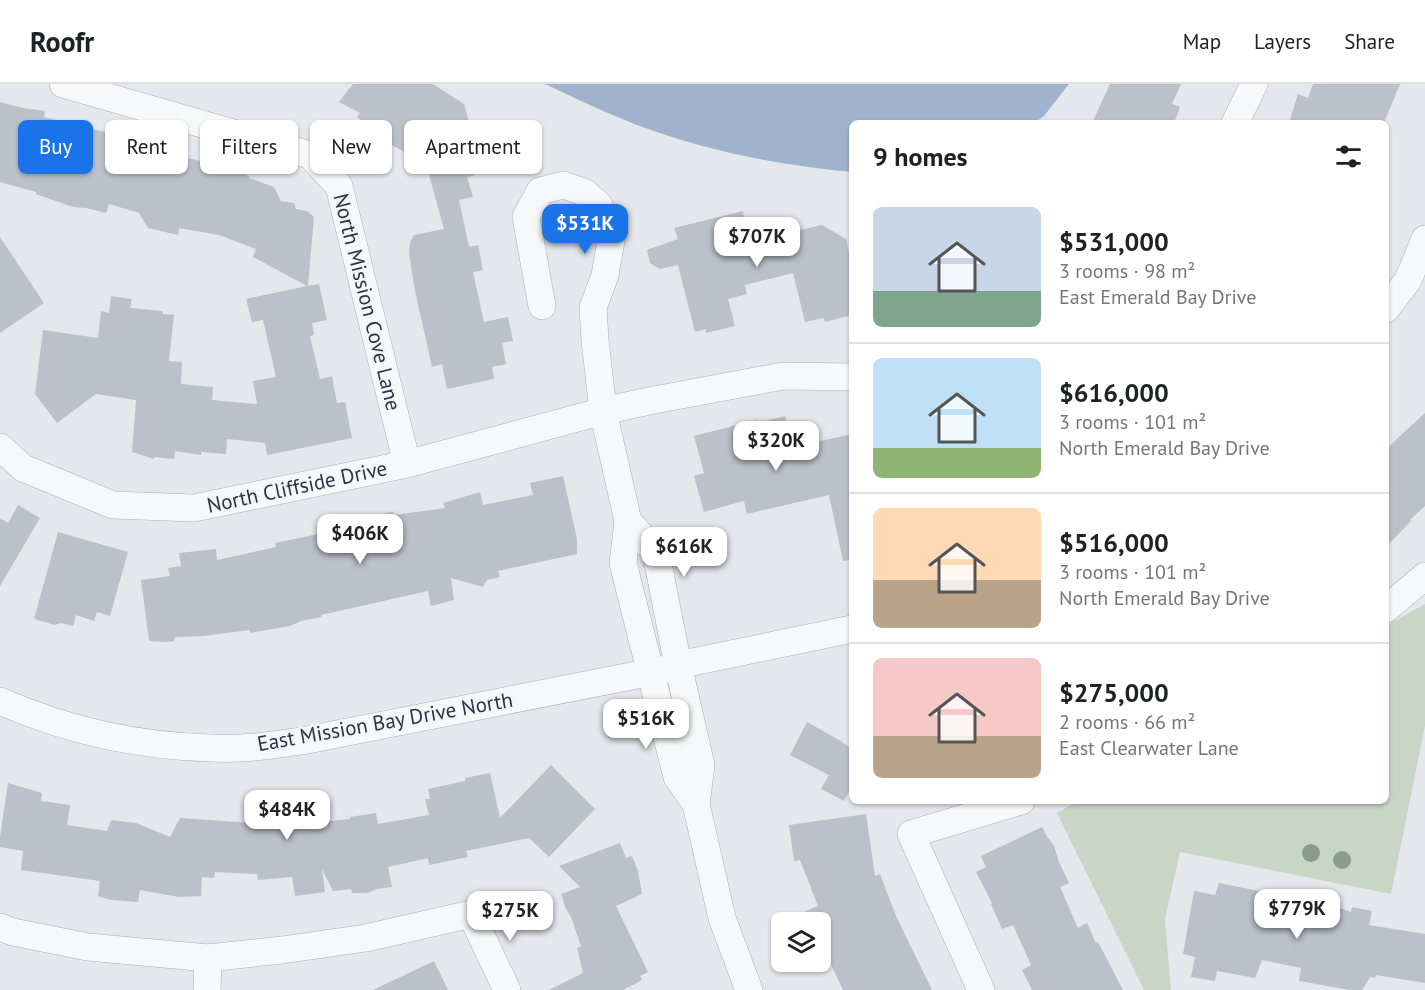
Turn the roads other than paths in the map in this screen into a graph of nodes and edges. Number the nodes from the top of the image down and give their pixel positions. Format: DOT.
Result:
graph roads {
  1 [pos="63,84"];
  2 [pos="1254,84"];
  3 [pos="1236,120"];
  4 [pos="1425,239"];
  5 [pos="1389,305"];
  6 [pos="542,306"];
  7 [pos="849,377"];
  8 [pos="603,411"];
  9 [pos="0,447"];
  10 [pos="407,464"];
  11 [pos="1425,576"];
  12 [pos="1389,606"];
  13 [pos="849,630"];
  14 [pos="665,669"];
  15 [pos="0,701"];
  16 [pos="1011,804"];
  17 [pos="0,927"];
  18 [pos="208,958"];
  19 [pos="207,990"];
  20 [pos="507,990"];
  21 [pos="749,990"];
  22 [pos="981,990"];
  1 -- 10 [label="street, North Mission Cove Lane"];
  2 -- 3 [label="street"];
  4 -- 5 [label="street"];
  6 -- 8 [label="street"];
  7 -- 8 [label="street, North Cliffside Drive"];
  8 -- 10 [label="street, North Cliffside Drive"];
  8 -- 14 [label="street"];
  9 -- 10 [label="street, North Cliffside Drive"];
  11 -- 12 [label="street"];
  13 -- 14 [label="street, East Mission Bay Drive North"];
  14 -- 15 [label="street, East Mission Bay Drive North"];
  14 -- 21 [label="street"];
  16 -- 22 [label="street"];
  17 -- 18 [label="street"];
  18 -- 19 [label="street"];
  18 -- 20 [label="street"];
}
